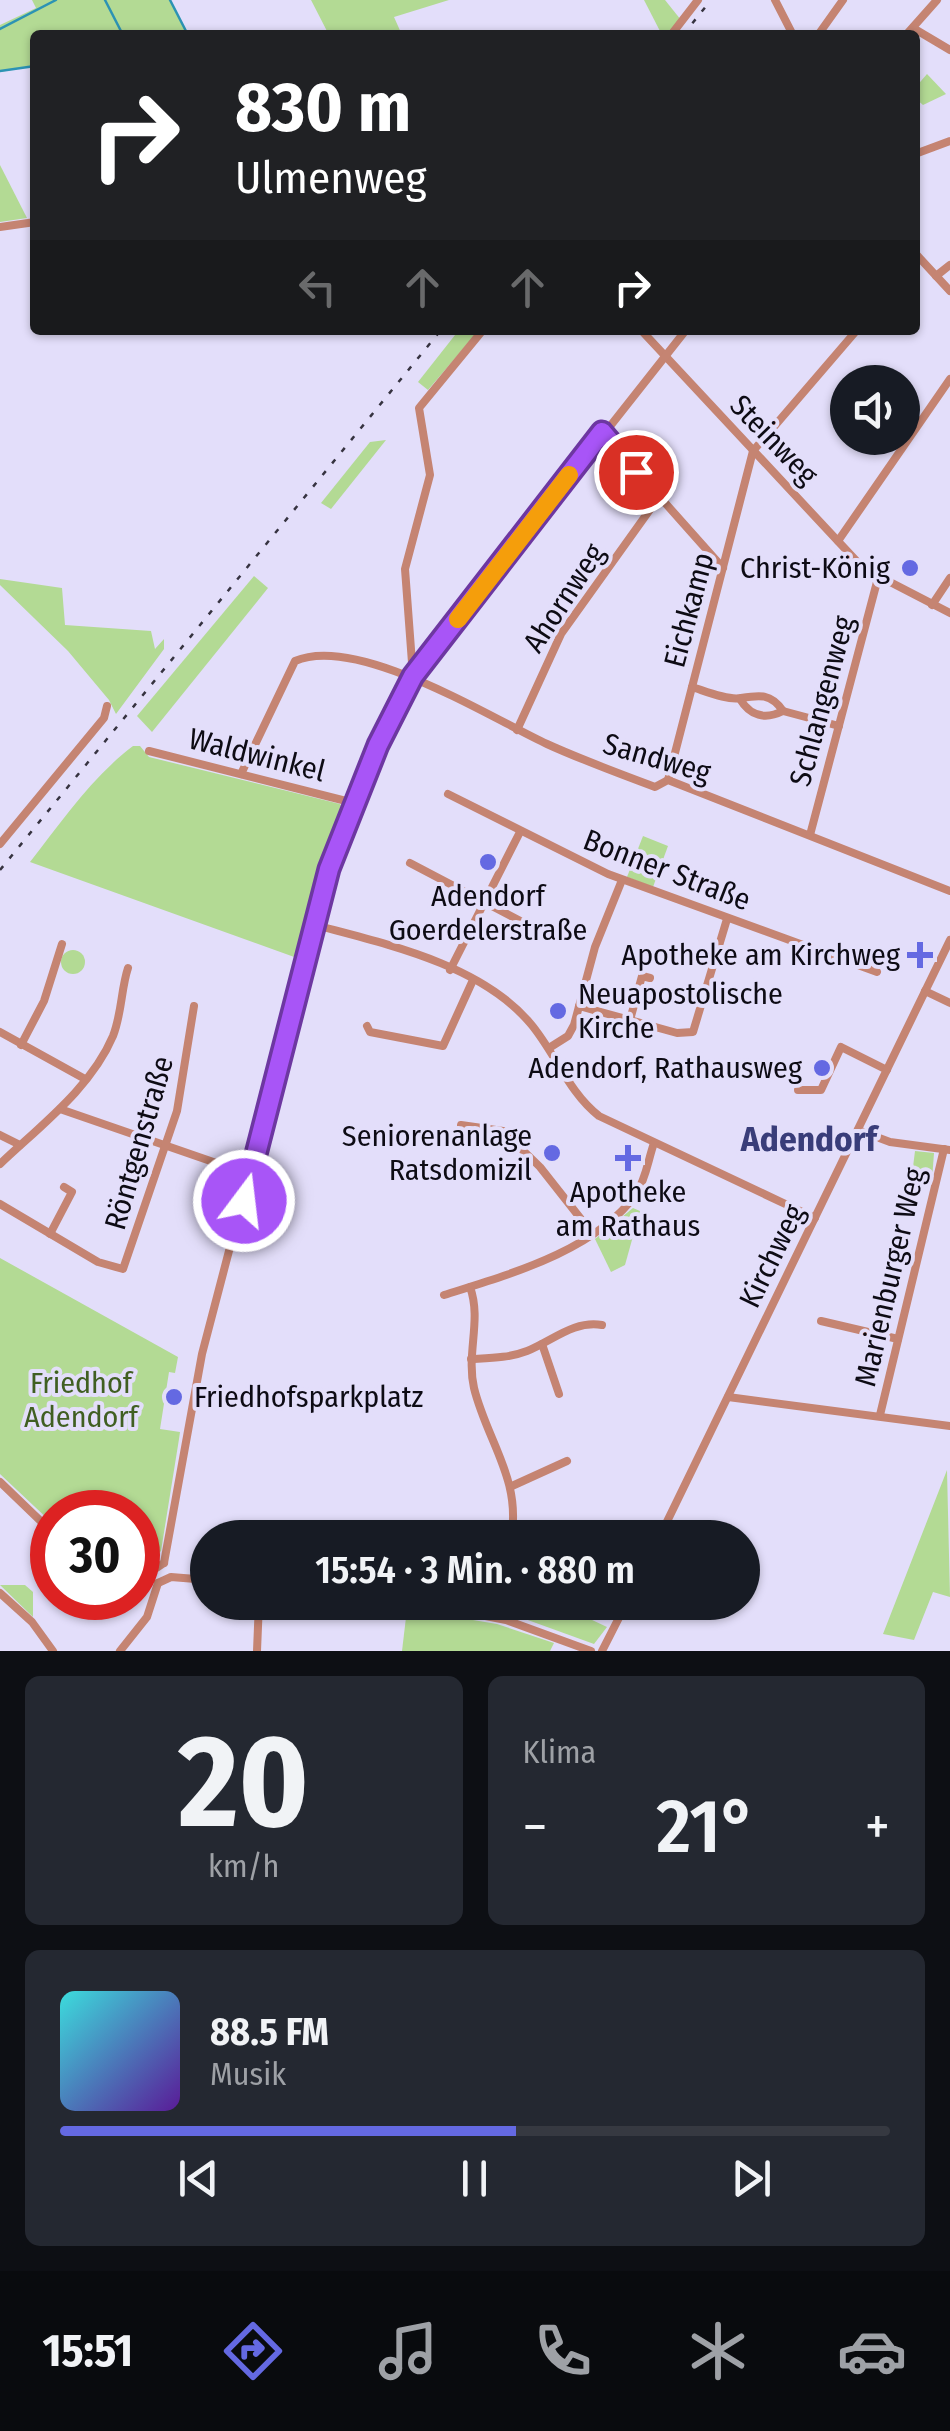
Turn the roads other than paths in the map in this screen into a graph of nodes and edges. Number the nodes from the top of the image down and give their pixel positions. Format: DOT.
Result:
graph roads {
  1 [pos="698,0"];
  2 [pos="775,0"];
  3 [pos="843,0"];
  4 [pos="937,0"];
  5 [pos="675,30"];
  6 [pos="790,30"];
  7 [pos="822,30"];
  8 [pos="911,30"];
  9 [pos="920,37"];
  10 [pos="950,50"];
  11 [pos="950,141"];
  12 [pos="920,152"];
  13 [pos="30,223"];
  14 [pos="0,227"];
  15 [pos="920,263"];
  16 [pos="950,265"];
  17 [pos="936,276"];
  18 [pos="950,291"];
  19 [pos="480,335"];
  20 [pos="645,335"];
  21 [pos="681,335"];
  22 [pos="854,335"];
  23 [pos="662,355"];
  24 [pos="950,379"];
  25 [pos="602,432"];
  26 [pos="753,451"];
  27 [pos="659,498"];
  28 [pos="838,541"];
  29 [pos="722,568"];
  30 [pos="878,578"];
  31 [pos="950,578"];
  32 [pos="932,604"];
  33 [pos="950,614"];
  34 [pos="413,676"];
  35 [pos="692,688"];
  36 [pos="740,698"];
  37 [pos="107,706"];
  38 [pos="783,711"];
  39 [pos="839,726"];
  40 [pos="517,730"];
  41 [pos="149,751"];
  42 [pos="241,774"];
  43 [pos="668,780"];
  44 [pos="448,794"];
  45 [pos="354,803"];
  46 [pos="520,832"];
  47 [pos="810,835"];
  48 [pos="1,841"];
  49 [pos="410,862"];
  50 [pos="622,880"];
  51 [pos="950,890"];
  52 [pos="484,901"];
  53 [pos="727,920"];
  54 [pos="528,925"];
  55 [pos="314,926"];
  56 [pos="950,940"];
  57 [pos="62,944"];
  58 [pos="128,968"];
  59 [pos="450,970"];
  60 [pos="877,972"];
  61 [pos="650,978"];
  62 [pos="473,980"];
  63 [pos="926,991"];
  64 [pos="950,1003"];
  65 [pos="194,1006"];
  66 [pos="579,1006"];
  67 [pos="630,1020"];
  68 [pos="368,1026"];
  69 [pos="0,1032"];
  70 [pos="22,1045"];
  71 [pos="549,1048"];
  72 [pos="887,1070"];
  73 [pos="84,1079"];
  74 [pos="798,1090"];
  75 [pos="60,1109"];
  76 [pos="460,1125"];
  77 [pos="858,1130"];
  78 [pos="0,1135"];
  79 [pos="654,1143"];
  80 [pos="20,1145"];
  81 [pos="166,1148"];
  82 [pos="947,1150"];
  83 [pos="0,1164"];
  84 [pos="251,1175"];
  85 [pos="64,1187"];
  86 [pos="0,1204"];
  87 [pos="816,1218"];
  88 [pos="592,1233"];
  89 [pos="50,1234"];
  90 [pos="470,1287"];
  91 [pos="444,1295"];
  92 [pos="821,1321"];
  93 [pos="602,1325"];
  94 [pos="898,1340"];
  95 [pos="542,1344"];
  96 [pos="470,1359"];
  97 [pos="559,1394"];
  98 [pos="728,1398"];
  99 [pos="880,1415"];
  100 [pos="950,1426"];
  101 [pos="567,1461"];
  102 [pos="0,1482"];
  103 [pos="512,1486"];
  104 [pos="30,1511"];
  105 [pos="511,1520"];
  106 [pos="668,1520"];
  107 [pos="164,1563"];
  108 [pos="160,1566"];
  109 [pos="172,1577"];
  110 [pos="190,1578"];
  111 [pos="160,1582"];
  112 [pos="0,1593"];
  113 [pos="145,1620"];
  114 [pos="259,1620"];
  115 [pos="502,1620"];
  116 [pos="618,1620"];
  117 [pos="53,1651"];
  118 [pos="120,1651"];
  119 [pos="258,1651"];
  120 [pos="591,1651"];
  121 [pos="602,1651"];
  1 -- 5 [label="street"];
  2 -- 6 [label="street"];
  3 -- 7 [label="street"];
  4 -- 8 [label="street"];
  9 -- 10 [label="street"];
  11 -- 12 [label="street"];
  13 -- 14 [label="street"];
  15 -- 17 [label="street"];
  16 -- 17 [label="street"];
  17 -- 18 [label="street"];
  19 -- 34 [label="street"];
  20 -- 23 [label="street, Steinweg"];
  21 -- 23 [label="street"];
  22 -- 26 [label="street"];
  23 -- 25 [label="street"];
  23 -- 26 [label="street, Steinweg"];
  24 -- 28 [label="street"];
  25 -- 27 [label="street"];
  25 -- 34 [label="street"];
  26 -- 28 [label="street, Steinweg"];
  26 -- 29 [label="street, Eichkamp"];
  27 -- 29 [label="street"];
  27 -- 40 [label="street, Ahornweg"];
  28 -- 30 [label="street, Steinweg"];
  29 -- 35 [label="street, Eichkamp"];
  30 -- 32 [label="street, Steinweg"];
  30 -- 39 [label="street, Schlangenweg"];
  31 -- 32 [label="street"];
  32 -- 33 [label="street, Steinweg"];
  34 -- 40 [label="street, Sandweg"];
  34 -- 42 [label="street, Sandweg"];
  34 -- 45 [label="street"];
  35 -- 36 [label="street"];
  35 -- 43 [label="street, Eichkamp"];
  36 -- 38 [label="street"];
  36 -- 38 [label="street"];
  37 -- 48 [label="street"];
  38 -- 39 [label="street"];
  39 -- 47 [label="street, Schlangenweg"];
  40 -- 43 [label="street, Sandweg"];
  41 -- 42 [label="street, Waldwinkel"];
  42 -- 45 [label="street, Waldwinkel"];
  43 -- 47 [label="street, Sandweg"];
  44 -- 46 [label="street, Bonner Straße"];
  45 -- 55 [label="street"];
  46 -- 50 [label="street, Bonner Straße"];
  46 -- 52 [label="street"];
  47 -- 51 [label="street, Sandweg"];
  49 -- 52 [label="street"];
  50 -- 53 [label="street, Bonner Straße"];
  50 -- 66 [label="street"];
  52 -- 54 [label="street"];
  52 -- 59 [label="street"];
  53 -- 60 [label="street, Bonner Straße"];
  53 -- 67 [label="street"];
  55 -- 59 [label="street"];
  55 -- 84 [label="street"];
  56 -- 63 [label="street, Kirchweg"];
  57 -- 70 [label="street"];
  58 -- 73 [label="street"];
  59 -- 62 [label="street"];
  61 -- 67 [label="street"];
  62 -- 68 [label="street"];
  62 -- 71 [label="street"];
  63 -- 64 [label="street"];
  63 -- 72 [label="street, Kirchweg"];
  65 -- 81 [label="street, Röntgenstraße"];
  66 -- 67 [label="street"];
  66 -- 71 [label="street"];
  69 -- 70 [label="street"];
  70 -- 73 [label="street"];
  71 -- 79 [label="street"];
  72 -- 74 [label="street"];
  72 -- 77 [label="street, Kirchweg"];
  73 -- 75 [label="street"];
  75 -- 80 [label="street"];
  75 -- 81 [label="street"];
  76 -- 88 [label="street"];
  77 -- 82 [label="street"];
  77 -- 87 [label="street, Kirchweg"];
  78 -- 80 [label="street"];
  79 -- 87 [label="street"];
  79 -- 88 [label="street"];
  80 -- 83 [label="street"];
  81 -- 84 [label="street"];
  81 -- 89 [label="street, Röntgenstraße"];
  82 -- 94 [label="street, Marienburger Weg"];
  84 -- 107 [label="street"];
  85 -- 89 [label="street, Röntgenstraße"];
  86 -- 89 [label="street, Röntgenstraße"];
  87 -- 98 [label="street, Kirchweg"];
  88 -- 90 [label="street"];
  90 -- 91 [label="street"];
  90 -- 96 [label="street"];
  92 -- 94 [label="street"];
  93 -- 95 [label="street"];
  94 -- 99 [label="street, Marienburger Weg"];
  95 -- 96 [label="street"];
  95 -- 97 [label="street"];
  96 -- 103 [label="street"];
  98 -- 99 [label="street"];
  98 -- 106 [label="street, Kirchweg"];
  99 -- 100 [label="street"];
  101 -- 103 [label="street"];
  102 -- 104 [label="street"];
  103 -- 105 [label="street"];
  107 -- 108 [label="street"];
  107 -- 109 [label="street"];
  109 -- 110 [label="street"];
  109 -- 111 [label="street"];
  112 -- 117 [label="street"];
  113 -- 118 [label="street"];
  114 -- 119 [label="street"];
  115 -- 120 [label="street"];
  116 -- 121 [label="street"];
}
